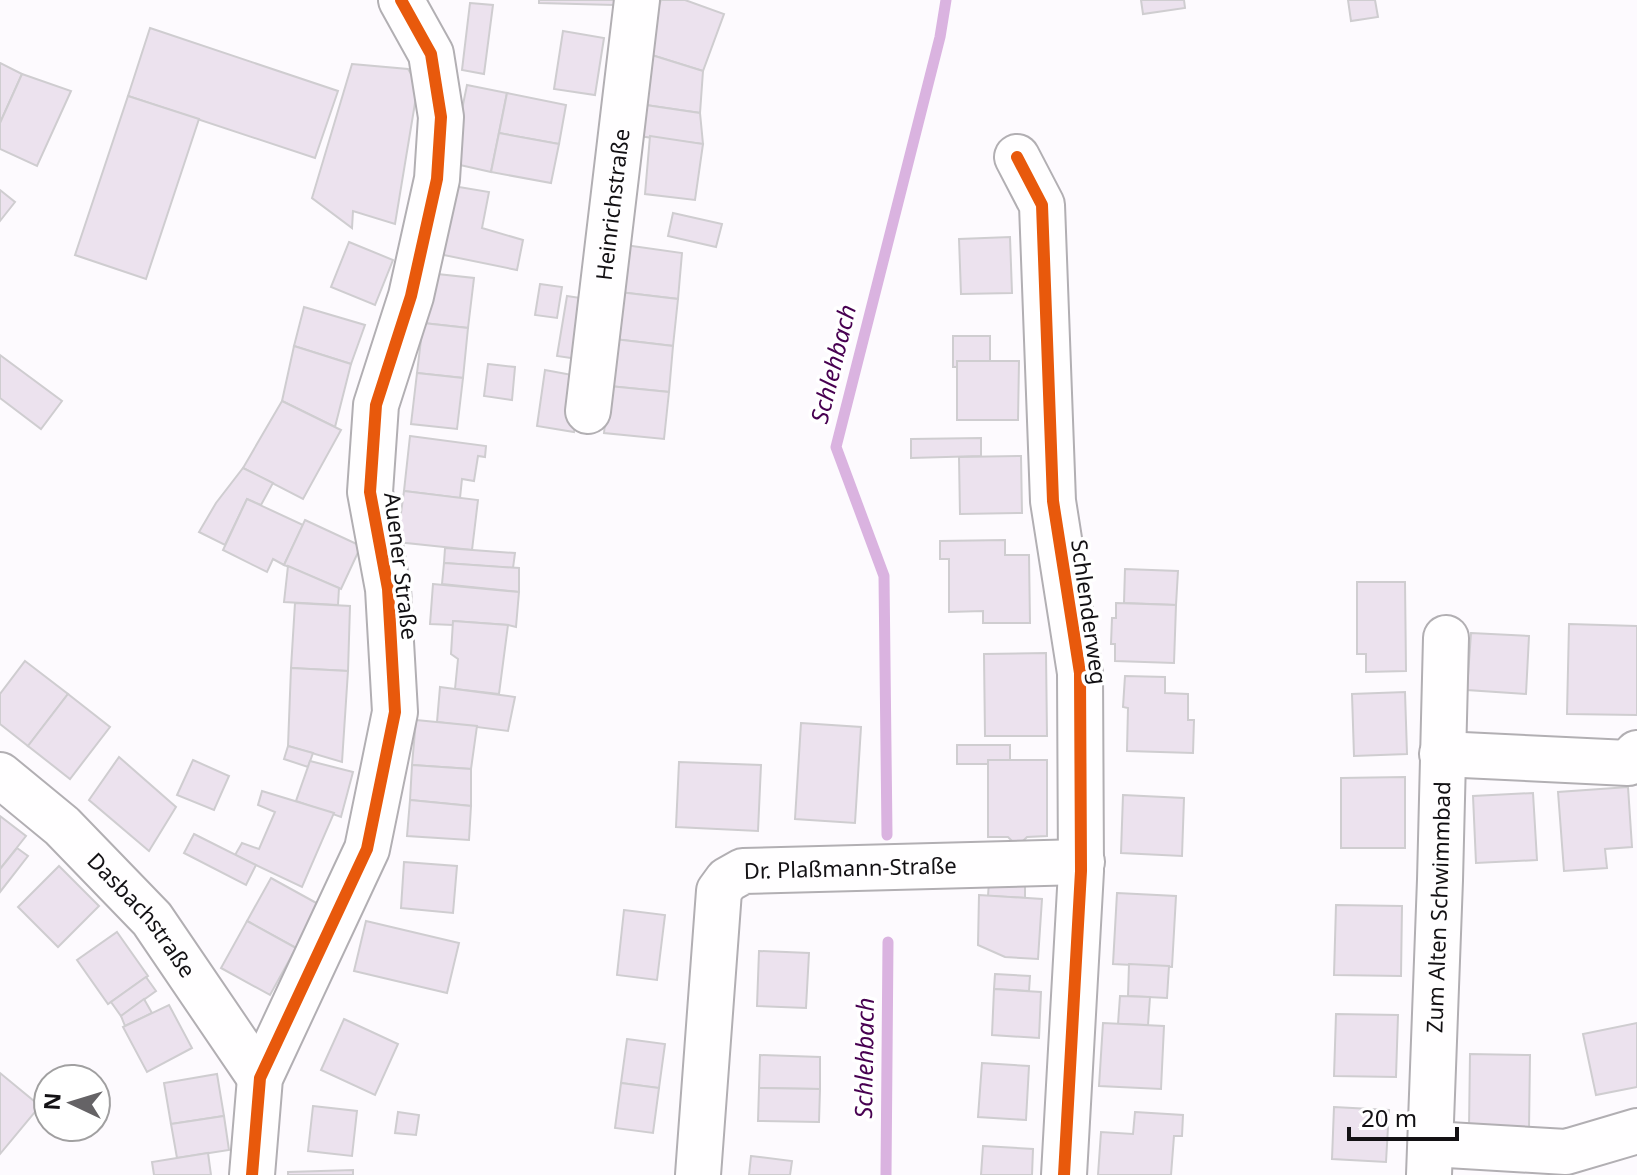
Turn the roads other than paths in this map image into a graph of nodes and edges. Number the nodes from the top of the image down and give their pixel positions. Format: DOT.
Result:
graph roads {
  1 [pos="401,0"];
  2 [pos="637,0"];
  3 [pos="1017,157"];
  4 [pos="588,411"];
  5 [pos="1446,638"];
  6 [pos="1637,753"];
  7 [pos="1442,754"];
  8 [pos="0,775"];
  9 [pos="1082,862"];
  10 [pos="260,1078"];
  11 [pos="1637,1131"];
  12 [pos="1430,1159"];
  13 [pos="252,1175"];
  14 [pos="698,1175"];
  15 [pos="1064,1175"];
  1 -- 10 [label="street, Auener Straße"];
  2 -- 4 [label="street, Heinrichstraße"];
  3 -- 9 [label="street, Schlenderweg"];
  5 -- 7 [label="street, Zum Alten Schwimmbad"];
  6 -- 7 [label="street"];
  7 -- 12 [label="street, Zum Alten Schwimmbad"];
  8 -- 10 [label="street, Dasbachstraße"];
  9 -- 14 [label="street, Dr. Plaßmann-Straße"];
  9 -- 15 [label="street, Schlenderweg"];
  10 -- 13 [label="street, Auener Straße"];
  11 -- 12 [label="street"];
}
